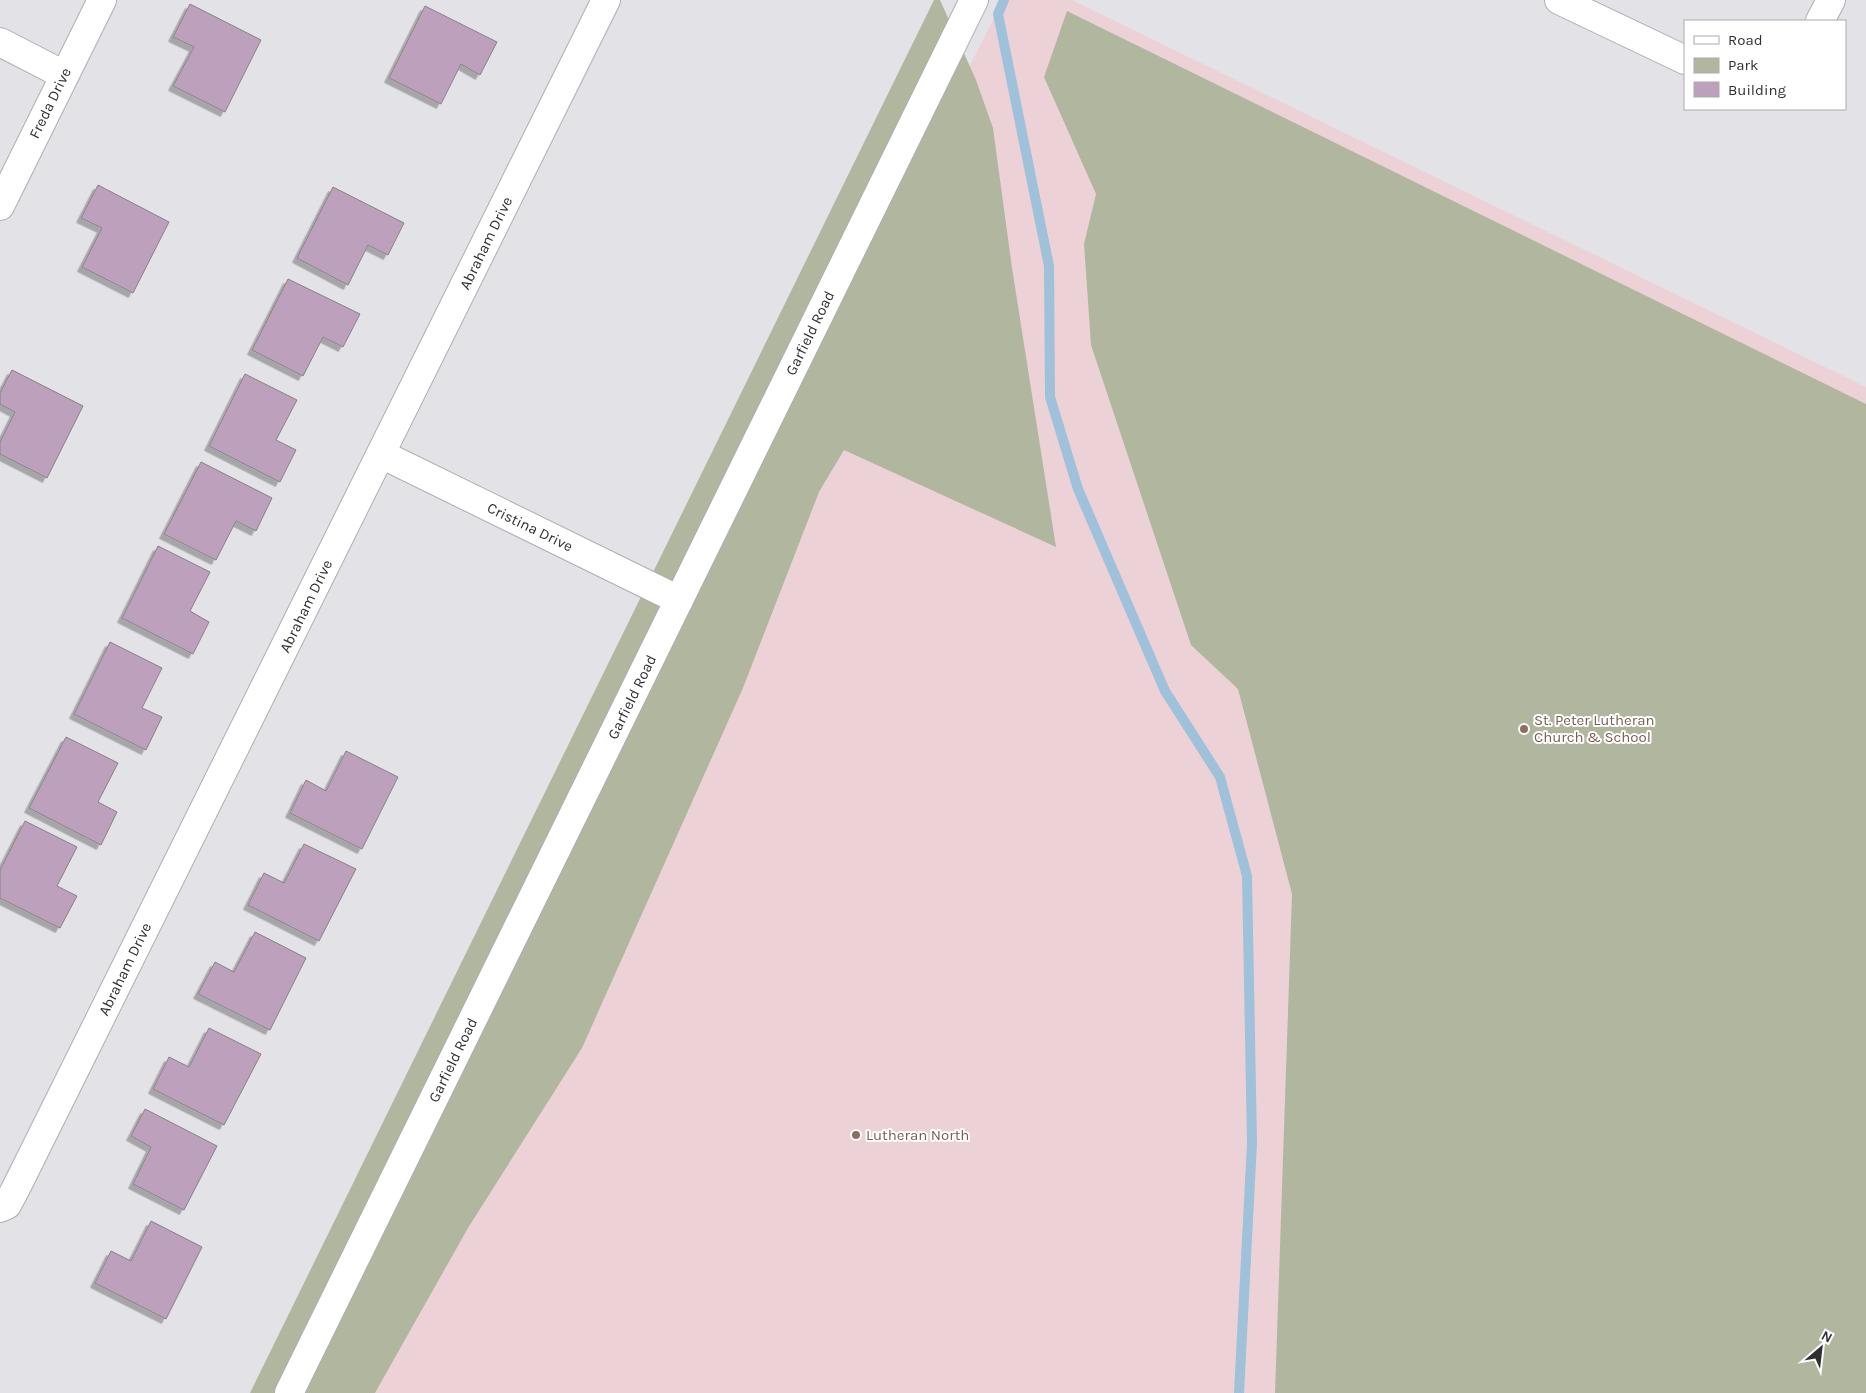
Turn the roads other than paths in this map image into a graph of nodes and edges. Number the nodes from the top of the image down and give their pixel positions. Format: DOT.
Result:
graph roads {
  1 [pos="102,0"];
  2 [pos="606,0"];
  3 [pos="974,0"];
  4 [pos="1559,0"];
  5 [pos="1831,0"];
  6 [pos="1821,20"];
  7 [pos="0,42"];
  8 [pos="1684,60"];
  9 [pos="64,75"];
  10 [pos="0,206"];
  11 [pos="381,454"];
  12 [pos="679,600"];
  13 [pos="0,1208"];
  14 [pos="289,1393"];
  1 -- 9 [label="street, Freda Drive"];
  2 -- 11 [label="street, Abraham Drive"];
  3 -- 12 [label="street, Garfield Road"];
  4 -- 8 [label="street"];
  5 -- 6 [label="street"];
  7 -- 9 [label="street"];
  9 -- 10 [label="street, Freda Drive"];
  11 -- 12 [label="street, Cristina Drive"];
  11 -- 13 [label="street, Abraham Drive"];
  12 -- 14 [label="street, Garfield Road"];
}
